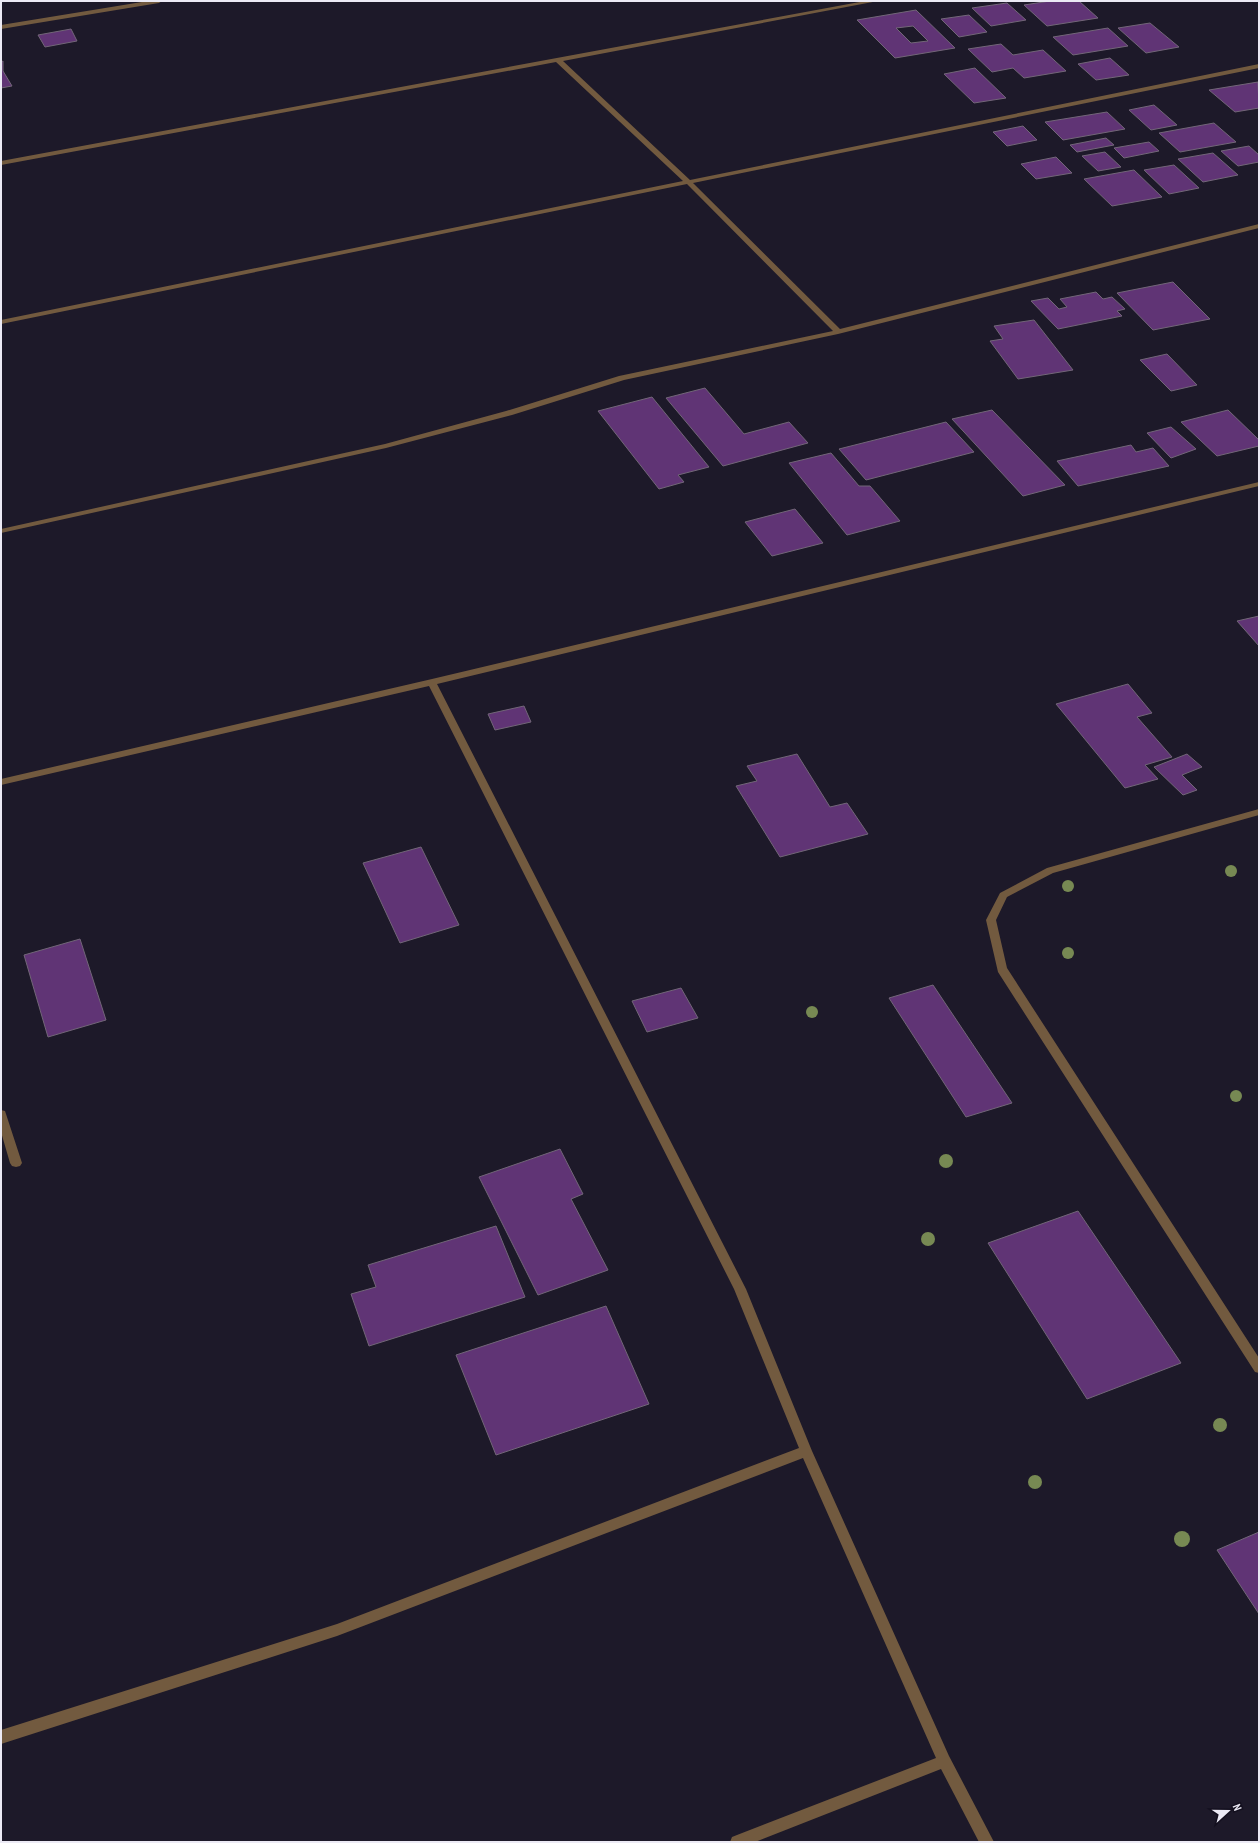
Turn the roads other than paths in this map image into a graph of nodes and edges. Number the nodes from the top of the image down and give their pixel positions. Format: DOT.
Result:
graph roads {
  1 [pos="113,1"];
  2 [pos="160,1"];
  3 [pos="875,1"];
  4 [pos="116,8"];
  5 [pos="1,28"];
  6 [pos="557,59"];
  7 [pos="1259,66"];
  8 [pos="1,163"];
  9 [pos="689,183"];
  10 [pos="1259,226"];
  11 [pos="1,322"];
  12 [pos="838,332"];
  13 [pos="1259,484"];
  14 [pos="1,531"];
  15 [pos="432,682"];
  16 [pos="1,782"];
  17 [pos="1259,812"];
  18 [pos="1,1114"];
  19 [pos="16,1163"];
  20 [pos="1259,1368"];
  21 [pos="806,1451"];
  22 [pos="1,1737"];
  23 [pos="944,1761"];
  24 [pos="737,1842"];
  25 [pos="987,1842"];
  1 -- 4 [label="street"];
  2 -- 4 [label="street"];
  3 -- 6 [label="street"];
  4 -- 5 [label="street"];
  6 -- 8 [label="street"];
  6 -- 9 [label="street"];
  7 -- 9 [label="street"];
  9 -- 11 [label="street"];
  9 -- 12 [label="street"];
  10 -- 12 [label="street"];
  12 -- 14 [label="street"];
  13 -- 15 [label="street"];
  15 -- 16 [label="street"];
  15 -- 21 [label="street"];
  17 -- 20 [label="street"];
  18 -- 19 [label="street"];
  21 -- 22 [label="street"];
  21 -- 23 [label="street"];
  23 -- 24 [label="street"];
  23 -- 25 [label="street"];
}
